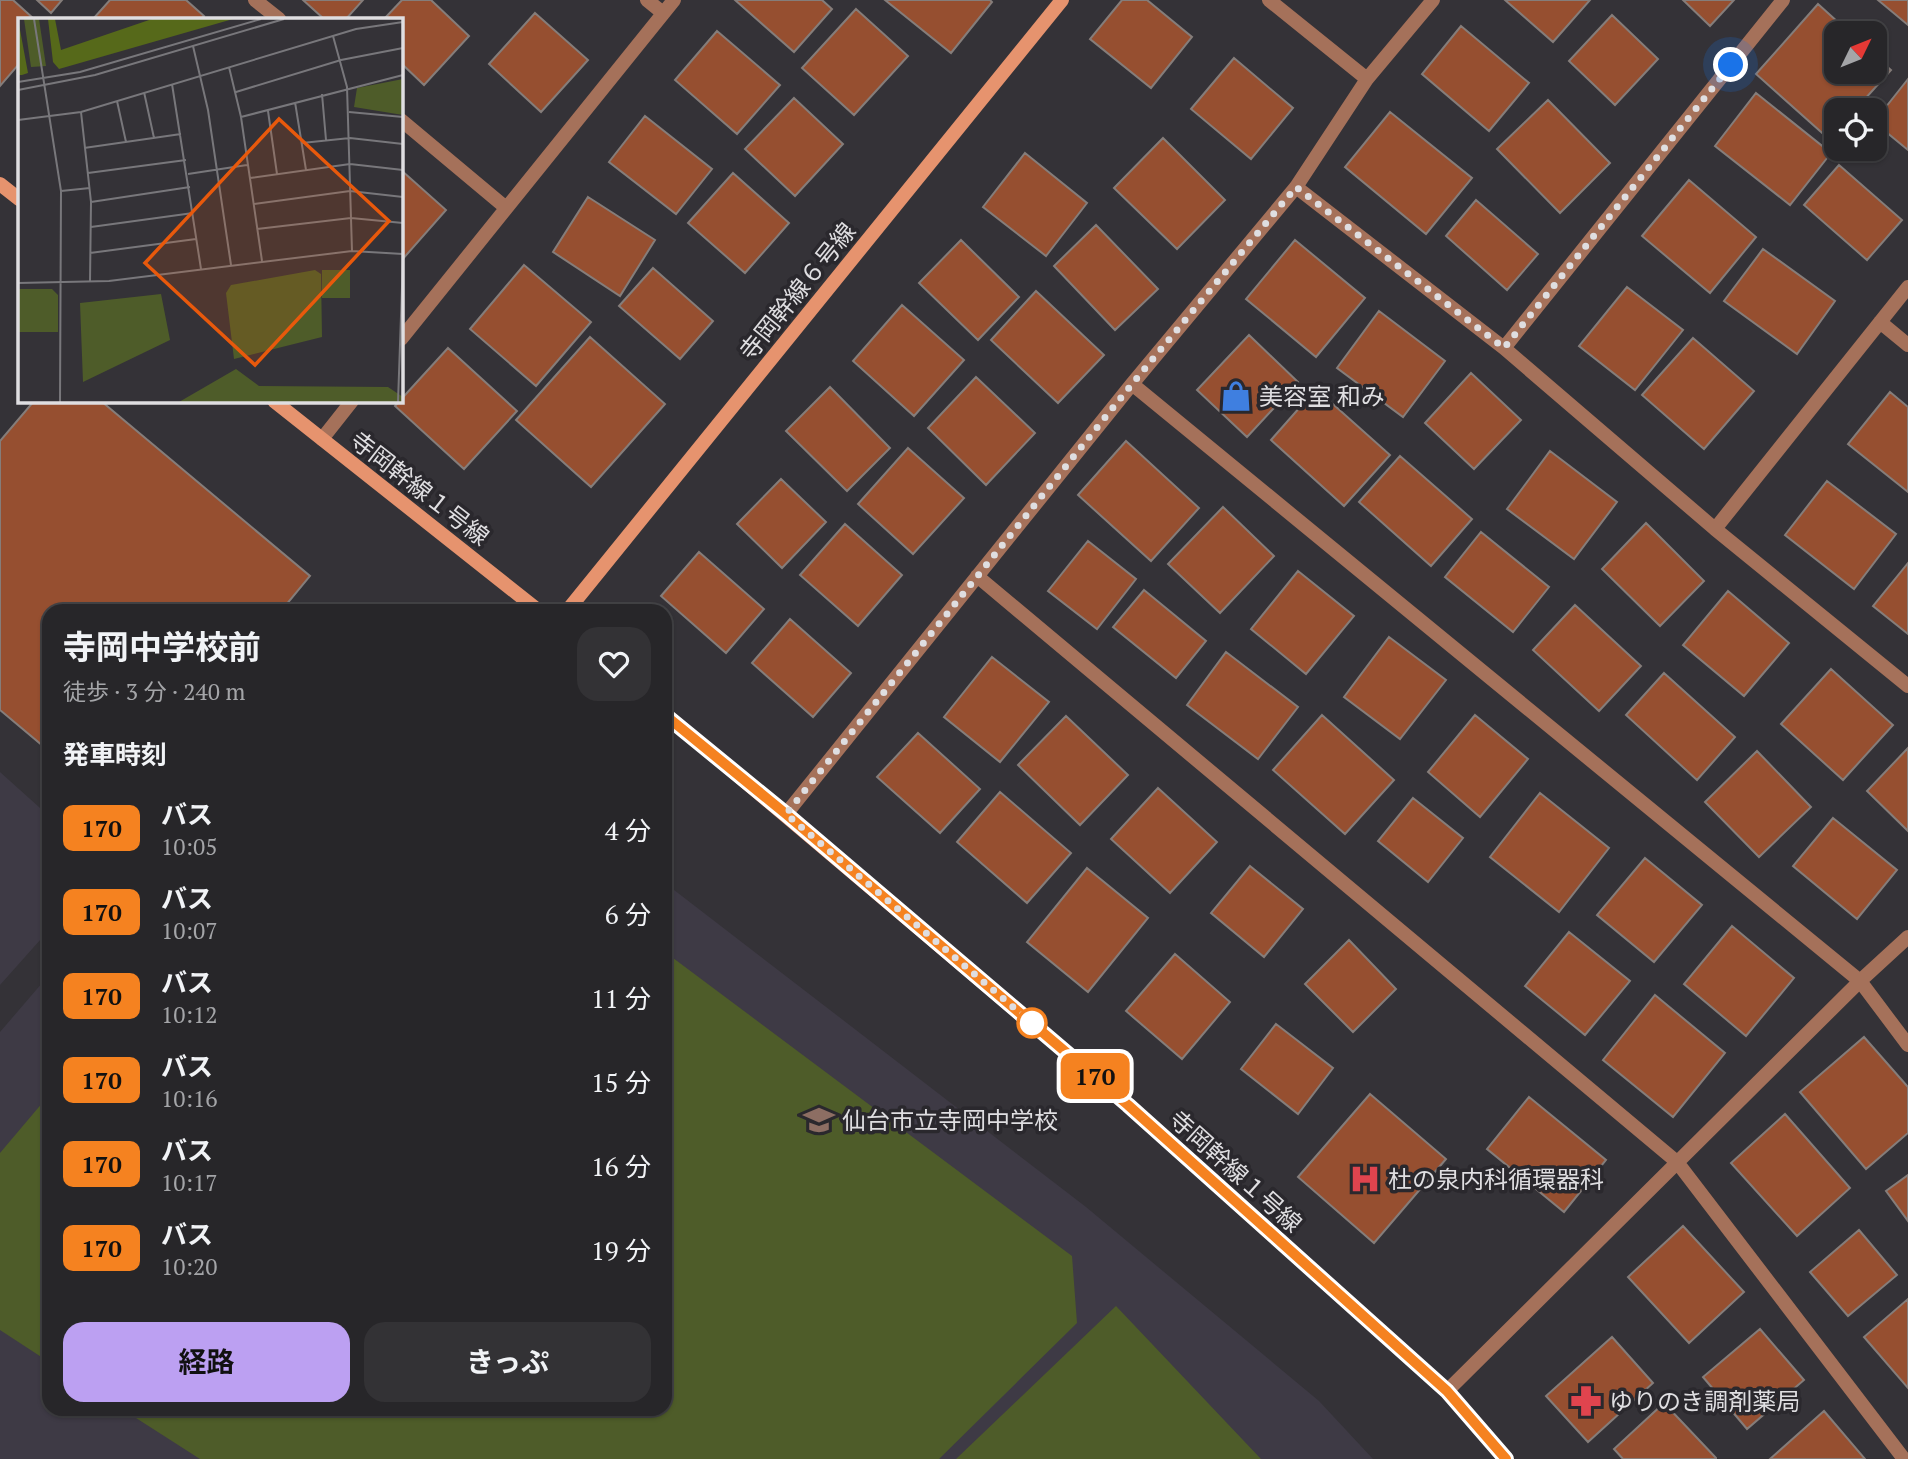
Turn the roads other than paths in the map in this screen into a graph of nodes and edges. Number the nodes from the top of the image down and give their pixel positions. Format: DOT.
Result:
graph roads {
  1 [pos="256,0"];
  2 [pos="647,0"];
  3 [pos="674,0"];
  4 [pos="1062,0"];
  5 [pos="1269,0"];
  6 [pos="1433,0"];
  7 [pos="1783,0"];
  8 [pos="663,13"];
  9 [pos="278,18"];
  10 [pos="1367,79"];
  11 [pos="402,121"];
  12 [pos="0,184"];
  13 [pos="1296,187"];
  14 [pos="18,198"];
  15 [pos="505,207"];
  16 [pos="1908,287"];
  17 [pos="1880,322"];
  18 [pos="402,338"];
  19 [pos="1908,345"];
  20 [pos="1504,348"];
  21 [pos="1132,384"];
  22 [pos="275,402"];
  23 [pos="351,402"];
  24 [pos="322,439"];
  25 [pos="1715,529"];
  26 [pos="977,576"];
  27 [pos="530,604"];
  28 [pos="573,604"];
  29 [pos="1908,686"];
  30 [pos="672,721"];
  31 [pos="786,814"];
  32 [pos="1908,937"];
  33 [pos="1860,982"];
  34 [pos="1908,1045"];
  35 [pos="1677,1162"];
  36 [pos="1447,1391"];
  37 [pos="1506,1459"];
  38 [pos="1904,1459"];
  1 -- 9 [label="street"];
  2 -- 8 [label="street"];
  3 -- 8 [label="street"];
  4 -- 28 [label="street, 寺岡幹線６号線"];
  5 -- 10 [label="street"];
  6 -- 10 [label="street"];
  7 -- 20 [label="street"];
  8 -- 15 [label="street"];
  10 -- 13 [label="street"];
  11 -- 15 [label="street"];
  12 -- 14 [label="street"];
  13 -- 20 [label="street"];
  13 -- 21 [label="street"];
  15 -- 18 [label="street"];
  16 -- 17 [label="street"];
  17 -- 19 [label="street"];
  17 -- 25 [label="street"];
  20 -- 25 [label="street"];
  21 -- 26 [label="street"];
  21 -- 33 [label="street"];
  22 -- 24 [label="street, 寺岡幹線１号線"];
  23 -- 24 [label="street"];
  24 -- 27 [label="street, 寺岡幹線１号線"];
  25 -- 29 [label="street"];
  26 -- 31 [label="street"];
  26 -- 35 [label="street"];
  30 -- 31 [label="street, 寺岡幹線１号線"];
  31 -- 36 [label="street, 寺岡幹線１号線"];
  32 -- 33 [label="street"];
  33 -- 34 [label="street"];
  33 -- 35 [label="street"];
  35 -- 36 [label="street"];
  35 -- 38 [label="street"];
  36 -- 37 [label="street, 寺岡幹線１号線"];
}
